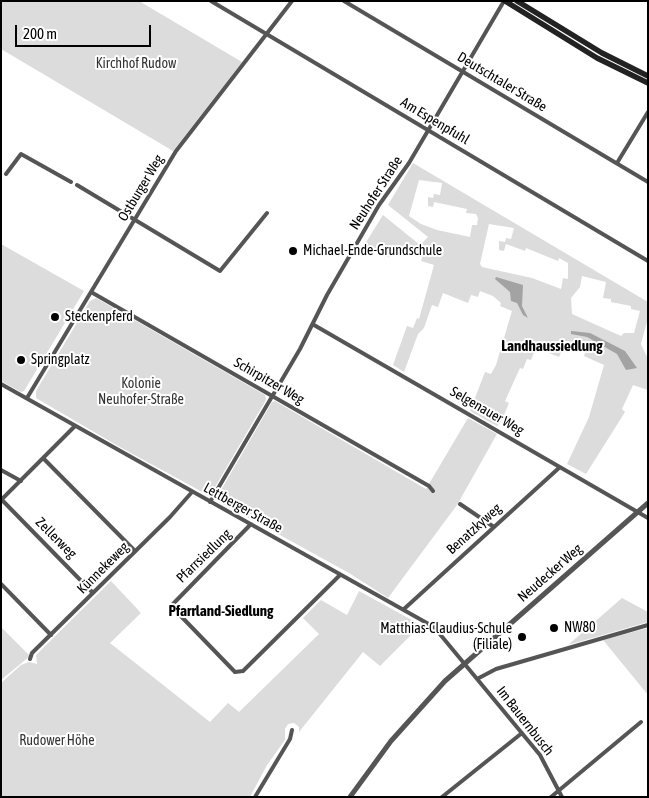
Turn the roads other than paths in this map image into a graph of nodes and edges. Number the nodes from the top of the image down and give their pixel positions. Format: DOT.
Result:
graph roads {
  1 [pos="210,1"];
  2 [pos="292,1"];
  3 [pos="344,1"];
  4 [pos="505,1"];
  5 [pos="517,1"];
  6 [pos="266,34"];
  7 [pos="462,71"];
  8 [pos="648,76"];
  9 [pos="648,82"];
  10 [pos="648,112"];
  11 [pos="428,130"];
  12 [pos="617,163"];
  13 [pos="6,174"];
  14 [pos="71,182"];
  15 [pos="648,182"];
  16 [pos="77,185"];
  17 [pos="267,212"];
  18 [pos="134,220"];
  19 [pos="648,261"];
  20 [pos="91,292"];
  21 [pos="314,325"];
  22 [pos="1,384"];
  23 [pos="272,396"];
  24 [pos="27,398"];
  25 [pos="75,426"];
  26 [pos="44,459"];
  27 [pos="560,467"];
  28 [pos="1,470"];
  29 [pos="21,481"];
  30 [pos="192,492"];
  31 [pos="433,492"];
  32 [pos="2,500"];
  33 [pos="210,502"];
  34 [pos="648,503"];
  35 [pos="460,504"];
  36 [pos="638,511"];
  37 [pos="648,518"];
  38 [pos="251,524"];
  39 [pos="494,527"];
  40 [pos="135,551"];
  41 [pos="340,575"];
  42 [pos="1,584"];
  43 [pos="94,593"];
  44 [pos="404,609"];
  45 [pos="648,625"];
  46 [pos="51,635"];
  47 [pos="30,659"];
  48 [pos="464,663"];
  49 [pos="477,679"];
  50 [pos="641,722"];
  51 [pos="292,730"];
  52 [pos="522,733"];
  53 [pos="558,792"];
  54 [pos="255,797"];
  55 [pos="350,797"];
  56 [pos="442,797"];
  57 [pos="551,797"];
  58 [pos="562,797"];
  1 -- 6 [label="street, Am Espenpfuhl"];
  2 -- 6 [label="street, Ostburger Weg"];
  3 -- 7 [label="street, Deutschtaler Straße"];
  4 -- 7 [label="street, Neuhofer Straße"];
  4 -- 9 [label="main road"];
  5 -- 8 [label="main road"];
  6 -- 11 [label="street, Am Espenpfuhl"];
  6 -- 18 [label="street, Ostburger Weg"];
  7 -- 11 [label="street, Neuhofer Straße"];
  7 -- 12 [label="street, Deutschtaler Straße"];
  10 -- 12 [label="street"];
  11 -- 19 [label="street, Am Espenpfuhl"];
  11 -- 21 [label="street, Neuhofer Straße"];
  12 -- 15 [label="street, Deutschtaler Straße"];
  13 -- 14 [label="street"];
  16 -- 18 [label="street"];
  17 -- 18 [label="street"];
  18 -- 20 [label="street, Ostburger Weg"];
  20 -- 23 [label="street, Schirpitzer Weg"];
  20 -- 24 [label="street, Ostburger Weg"];
  21 -- 23 [label="street, Neuhofer Straße"];
  21 -- 27 [label="street, Selgenauer Weg"];
  22 -- 24 [label="street, Lettberger Straße"];
  23 -- 31 [label="street, Schirpitzer Weg"];
  23 -- 33 [label="street, Neuhofer Straße"];
  24 -- 25 [label="street, Lettberger Straße"];
  25 -- 26 [label="street"];
  25 -- 30 [label="street, Lettberger Straße"];
  26 -- 29 [label="street"];
  26 -- 40 [label="street"];
  27 -- 36 [label="street, Selgenauer Weg"];
  27 -- 39 [label="street, Benatzkyweg"];
  28 -- 29 [label="street"];
  29 -- 32 [label="street"];
  30 -- 33 [label="street, Lettberger Straße"];
  30 -- 40 [label="street, Künnekeweg"];
  32 -- 43 [label="street, Zellerweg"];
  33 -- 38 [label="street, Lettberger Straße"];
  34 -- 36 [label="street, Neudecker Weg"];
  35 -- 39 [label="street"];
  36 -- 37 [label="street, Selgenauer Weg"];
  36 -- 48 [label="street, Neudecker Weg"];
  38 -- 41 [label="street, Lettberger Straße"];
  38 -- 41 [label="street, Pfarrsiedlung"];
  39 -- 44 [label="street, Benatzkyweg"];
  40 -- 43 [label="street, Künnekeweg"];
  41 -- 44 [label="street, Lettberger Straße"];
  42 -- 46 [label="street"];
  43 -- 46 [label="street, Künnekeweg"];
  44 -- 48 [label="street, Lettberger Straße"];
  45 -- 49 [label="street"];
  46 -- 47 [label="street, Künnekeweg"];
  48 -- 49 [label="street, Im Bauernbusch"];
  48 -- 55 [label="street, Neudecker Weg"];
  49 -- 52 [label="street, Im Bauernbusch"];
  50 -- 53 [label="street"];
  51 -- 54 [label="street"];
  52 -- 53 [label="street, Im Bauernbusch"];
  52 -- 56 [label="street"];
  53 -- 57 [label="street"];
  53 -- 58 [label="street, Im Bauernbusch"];
}
